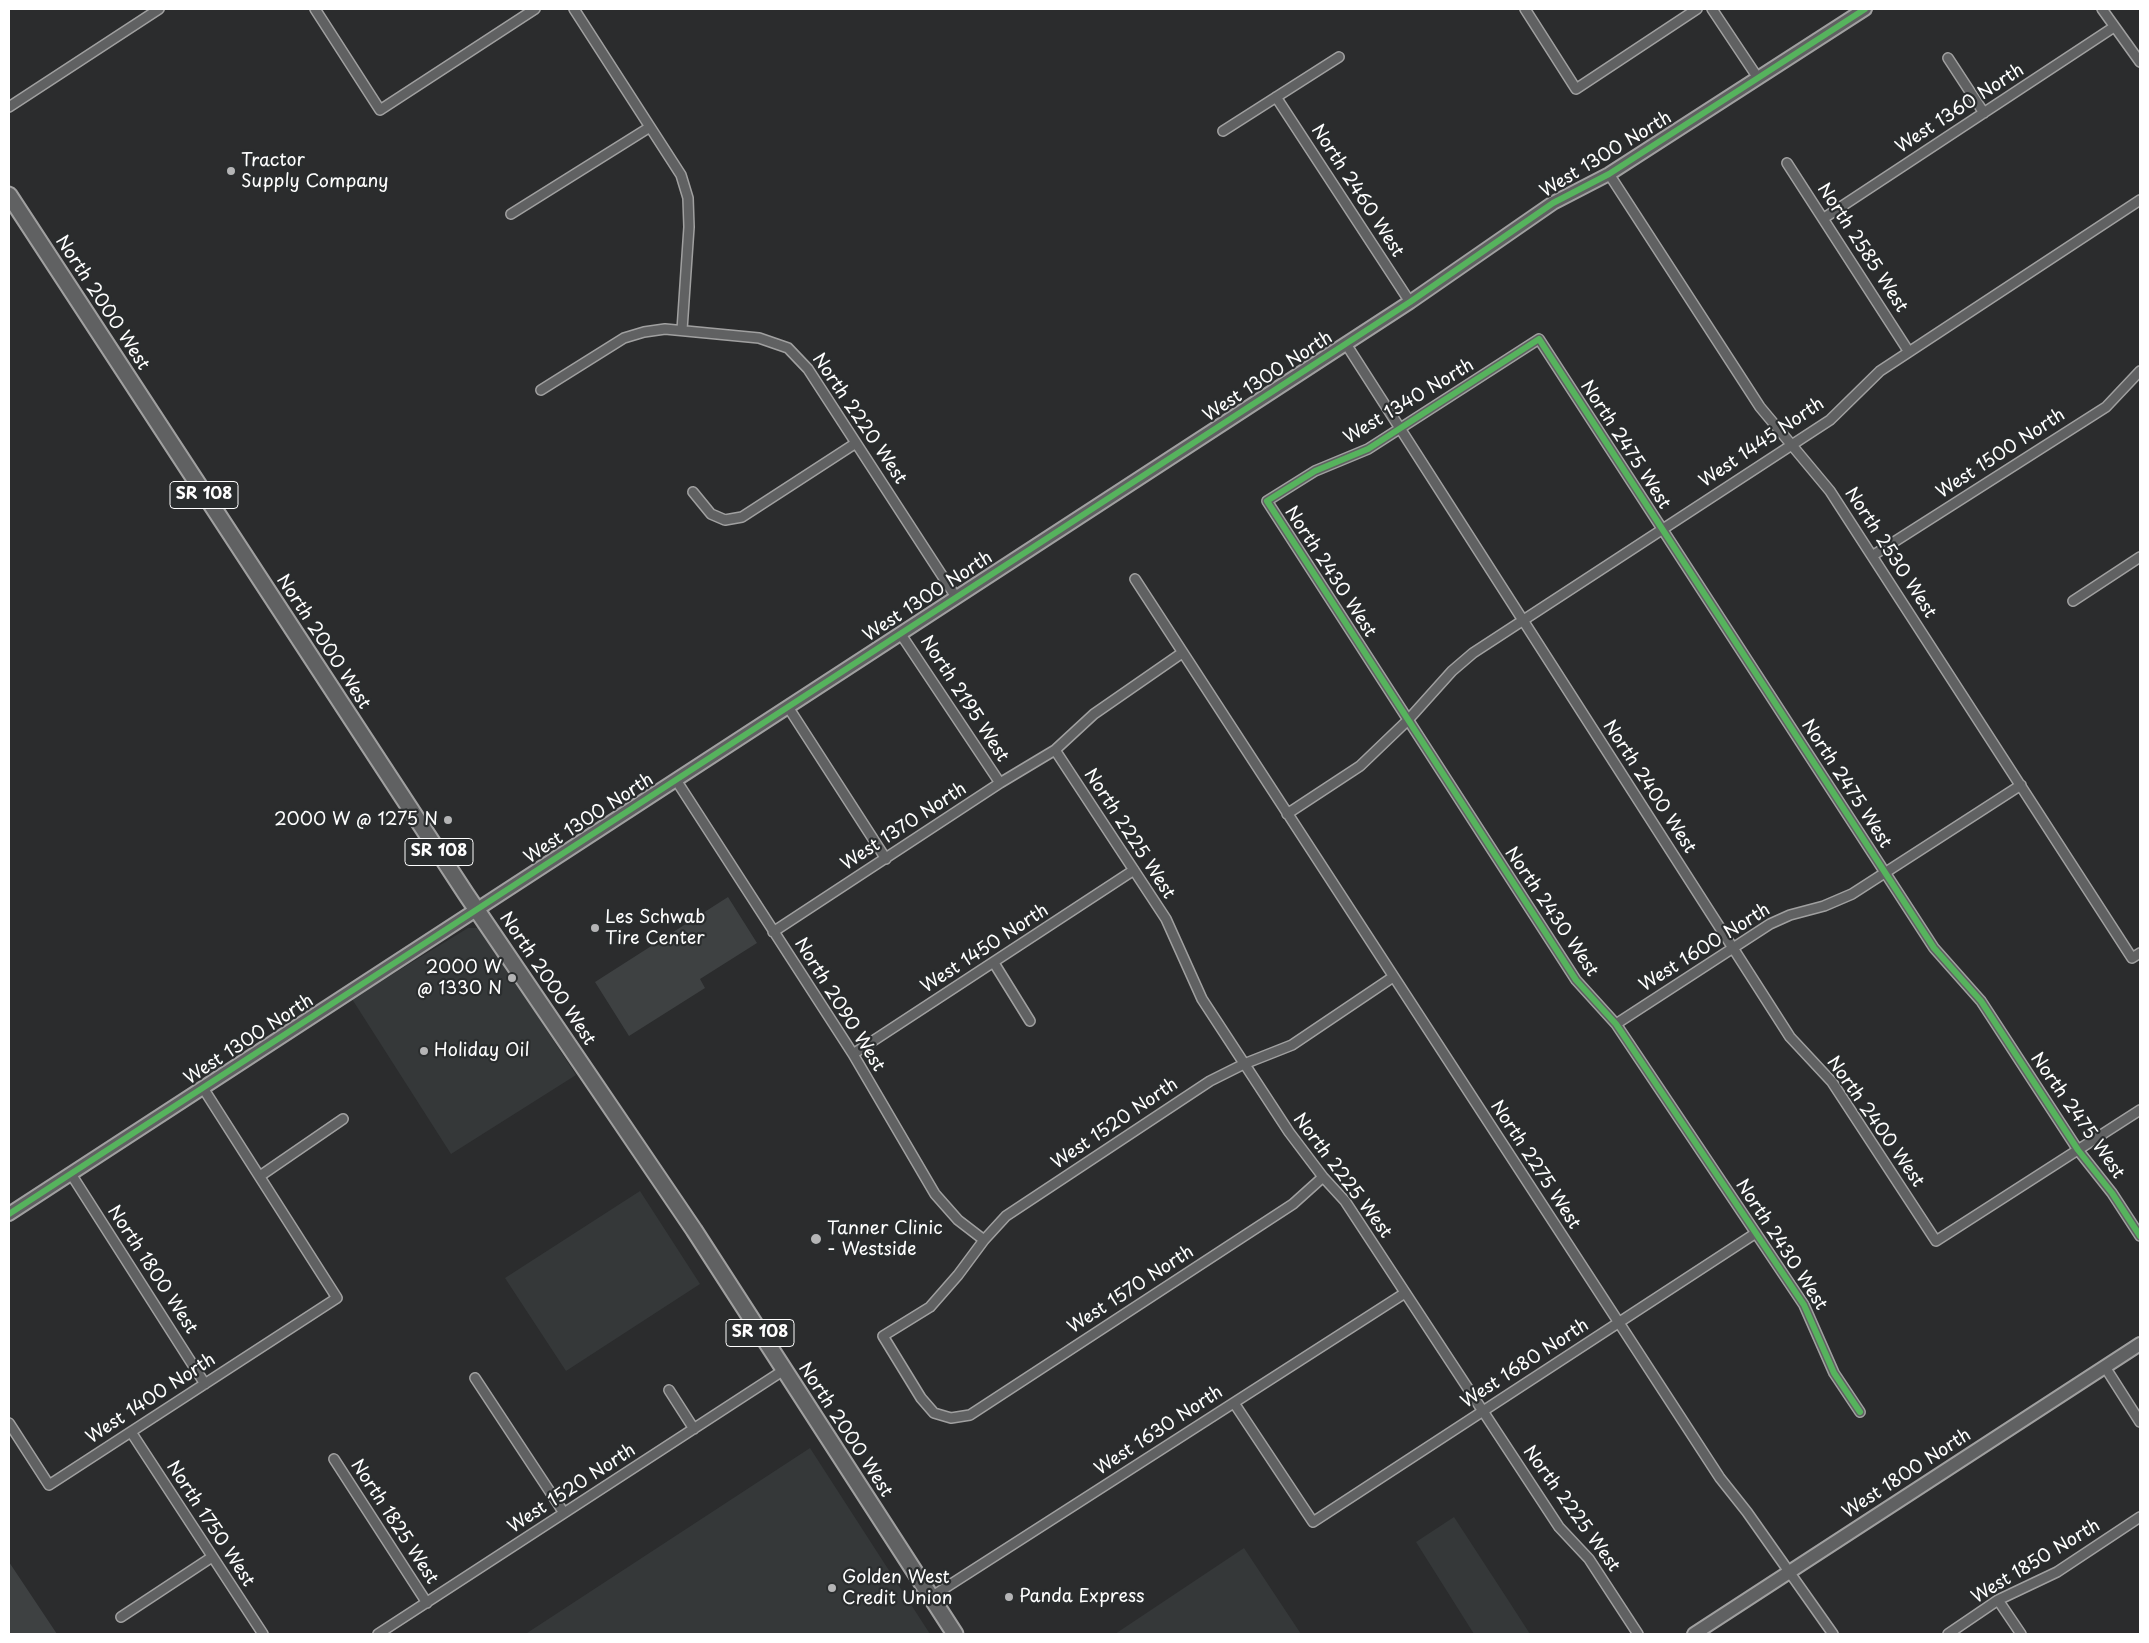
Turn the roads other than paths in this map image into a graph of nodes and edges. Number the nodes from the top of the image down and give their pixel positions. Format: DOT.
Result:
graph roads {
  1 [pos="159,9"];
  2 [pos="315,9"];
  3 [pos="535,9"];
  4 [pos="574,9"];
  5 [pos="1525,9"];
  6 [pos="1696,9"];
  7 [pos="1712,9"];
  8 [pos="1865,9"];
  9 [pos="2102,9"];
  10 [pos="2114,27"];
  11 [pos="1339,56"];
  12 [pos="1948,58"];
  13 [pos="2140,62"];
  14 [pos="1758,78"];
  15 [pos="1276,97"];
  16 [pos="9,107"];
  17 [pos="1984,113"];
  18 [pos="650,127"];
  19 [pos="1223,131"];
  20 [pos="1787,162"];
  21 [pos="1608,174"];
  22 [pos="9,195"];
  23 [pos="2140,200"];
  24 [pos="511,214"];
  25 [pos="1824,218"];
  26 [pos="1410,302"];
  27 [pos="682,330"];
  28 [pos="1539,339"];
  29 [pos="1346,344"];
  30 [pos="1910,352"];
  31 [pos="2140,371"];
  32 [pos="541,390"];
  33 [pos="1399,428"];
  34 [pos="856,443"];
  35 [pos="1792,444"];
  36 [pos="692,492"];
  37 [pos="1267,501"];
  38 [pos="1662,529"];
  39 [pos="1872,556"];
  40 [pos="2140,557"];
  41 [pos="1135,579"];
  42 [pos="956,597"];
  43 [pos="2073,601"];
  44 [pos="1522,621"];
  45 [pos="900,633"];
  46 [pos="1182,653"];
  47 [pos="788,707"];
  48 [pos="1408,720"];
  49 [pos="1055,750"];
  50 [pos="676,780"];
  51 [pos="1000,783"];
  52 [pos="2021,785"];
  53 [pos="1287,814"];
  54 [pos="886,859"];
  55 [pos="1134,870"];
  56 [pos="1885,872"];
  57 [pos="478,910"];
  58 [pos="773,932"];
  59 [pos="1733,948"];
  60 [pos="2136,955"];
  61 [pos="994,963"];
  62 [pos="1393,976"];
  63 [pos="1030,1022"];
  64 [pos="1616,1024"];
  65 [pos="852,1054"];
  66 [pos="1244,1064"];
  67 [pos="203,1088"];
  68 [pos="2139,1111"];
  69 [pos="343,1119"];
  70 [pos="2078,1150"];
  71 [pos="71,1174"];
  72 [pos="260,1176"];
  73 [pos="1323,1177"];
  74 [pos="9,1214"];
  75 [pos="1756,1233"];
  76 [pos="2140,1236"];
  77 [pos="984,1240"];
  78 [pos="1405,1293"];
  79 [pos="1619,1322"];
  80 [pos="883,1336"];
  81 [pos="2140,1344"];
  82 [pos="2105,1366"];
  83 [pos="784,1370"];
  84 [pos="475,1378"];
  85 [pos="205,1384"];
  86 [pos="669,1390"];
  87 [pos="1234,1403"];
  88 [pos="1482,1412"];
  89 [pos="1860,1412"];
  90 [pos="2140,1422"];
  91 [pos="9,1423"];
  92 [pos="694,1429"];
  93 [pos="131,1432"];
  94 [pos="334,1459"];
  95 [pos="564,1513"];
  96 [pos="2140,1517"];
  97 [pos="212,1557"];
  98 [pos="1789,1572"];
  99 [pos="931,1597"];
  100 [pos="1998,1600"];
  101 [pos="427,1603"];
  102 [pos="121,1617"];
  103 [pos="262,1634"];
  104 [pos="378,1634"];
  105 [pos="955,1634"];
  106 [pos="1638,1634"];
  107 [pos="1694,1634"];
  108 [pos="1832,1634"];
  109 [pos="1948,1634"];
  110 [pos="2021,1634"];
  1 -- 16 [label="street"];
  2 -- 3 [label="street"];
  4 -- 18 [label="street"];
  5 -- 6 [label="street"];
  7 -- 14 [label="street"];
  8 -- 14 [label="street, West 1300 North"];
  9 -- 10 [label="street"];
  10 -- 13 [label="street"];
  10 -- 17 [label="street, West 1360 North"];
  11 -- 15 [label="street"];
  12 -- 17 [label="street"];
  14 -- 21 [label="street, West 1300 North"];
  15 -- 19 [label="street"];
  15 -- 26 [label="street, North 2460 West"];
  17 -- 25 [label="street, West 1360 North"];
  18 -- 24 [label="street"];
  18 -- 27 [label="street"];
  20 -- 25 [label="street, North 2585 West"];
  21 -- 26 [label="street, West 1300 North"];
  21 -- 35 [label="street, North 2530 West"];
  22 -- 57 [label="main road, North 2000 West / SR 108"];
  23 -- 30 [label="street, West 1445 North"];
  25 -- 30 [label="street, North 2585 West"];
  26 -- 29 [label="street, West 1300 North"];
  27 -- 32 [label="street, North 2220 West"];
  27 -- 34 [label="street, North 2220 West"];
  28 -- 33 [label="street, West 1340 North"];
  28 -- 38 [label="street, North 2475 West"];
  29 -- 33 [label="street, North 2400 West"];
  29 -- 42 [label="street, West 1300 North"];
  30 -- 35 [label="street, West 1445 North"];
  31 -- 39 [label="street, West 1500 North"];
  33 -- 37 [label="street, West 1340 North"];
  33 -- 44 [label="street, North 2400 West"];
  34 -- 36 [label="street"];
  34 -- 42 [label="street, North 2220 West"];
  35 -- 38 [label="street, West 1445 North"];
  35 -- 39 [label="street, North 2530 West"];
  37 -- 48 [label="street, North 2430 West"];
  38 -- 44 [label="street, West 1445 North"];
  38 -- 56 [label="street, North 2475 West"];
  39 -- 52 [label="street, North 2530 West"];
  40 -- 43 [label="street"];
  41 -- 46 [label="street, North 2275 West"];
  42 -- 45 [label="street, West 1300 North"];
  44 -- 48 [label="street, West 1445 North"];
  44 -- 59 [label="street, North 2400 West"];
  45 -- 47 [label="street, West 1300 North"];
  45 -- 51 [label="street, North 2195 West"];
  46 -- 49 [label="street, West 1370 North"];
  46 -- 53 [label="street, North 2275 West"];
  47 -- 50 [label="street, West 1300 North"];
  47 -- 54 [label="street"];
  48 -- 53 [label="street"];
  48 -- 64 [label="street, North 2430 West"];
  49 -- 51 [label="street, West 1370 North"];
  49 -- 55 [label="street, North 2225 West"];
  50 -- 57 [label="street, West 1300 North"];
  50 -- 58 [label="street, North 2090 West"];
  51 -- 54 [label="street, West 1370 North"];
  52 -- 56 [label="street, West 1600 North"];
  52 -- 60 [label="street, North 2530 West"];
  53 -- 62 [label="street, North 2275 West"];
  54 -- 58 [label="street, West 1370 North"];
  55 -- 61 [label="street, West 1450 North"];
  55 -- 66 [label="street, North 2225 West"];
  56 -- 59 [label="street, West 1600 North"];
  56 -- 70 [label="street, North 2475 West"];
  57 -- 67 [label="street, West 1300 North"];
  57 -- 83 [label="main road, North 2000 West / SR 108"];
  58 -- 65 [label="street, North 2090 West"];
  59 -- 64 [label="street, West 1600 North"];
  59 -- 70 [label="street, North 2400 West"];
  61 -- 63 [label="street"];
  61 -- 65 [label="street, West 1450 North"];
  62 -- 66 [label="street, West 1520 North"];
  62 -- 79 [label="street, North 2275 West"];
  64 -- 75 [label="street, North 2430 West"];
  65 -- 77 [label="street, North 2090 West"];
  66 -- 73 [label="street, North 2225 West"];
  66 -- 77 [label="street, West 1520 North"];
  67 -- 71 [label="street, West 1300 North"];
  67 -- 72 [label="street"];
  68 -- 70 [label="street"];
  69 -- 72 [label="street"];
  70 -- 76 [label="street, North 2475 West"];
  71 -- 74 [label="street, West 1300 North"];
  71 -- 85 [label="street, North 1800 West"];
  72 -- 85 [label="street, West 1400 North"];
  73 -- 78 [label="street, North 2225 West"];
  73 -- 80 [label="street, West 1570 North"];
  75 -- 79 [label="street, West 1680 North"];
  75 -- 89 [label="street, North 2430 West"];
  77 -- 80 [label="street, West 1520 North"];
  78 -- 87 [label="street, West 1630 North"];
  78 -- 88 [label="street, North 2225 West"];
  79 -- 88 [label="street, West 1680 North"];
  79 -- 98 [label="street, North 2275 West"];
  81 -- 82 [label="street, West 1800 North"];
  82 -- 90 [label="street"];
  82 -- 98 [label="street, West 1800 North"];
  83 -- 92 [label="street, West 1520 North"];
  83 -- 99 [label="main road, North 2000 West / SR 108"];
  84 -- 95 [label="street"];
  85 -- 93 [label="street, West 1400 North"];
  86 -- 92 [label="street"];
  87 -- 88 [label="street, West 1680 North"];
  87 -- 99 [label="street, West 1630 North"];
  88 -- 106 [label="street, North 2225 West"];
  91 -- 93 [label="street, West 1400 North"];
  92 -- 95 [label="street, West 1520 North"];
  93 -- 97 [label="street, North 1750 West"];
  94 -- 101 [label="street, North 1825 West"];
  95 -- 101 [label="street, West 1520 North"];
  96 -- 100 [label="street, West 1850 North"];
  97 -- 102 [label="street"];
  97 -- 103 [label="street, North 1750 West"];
  98 -- 107 [label="street, West 1800 North"];
  98 -- 108 [label="street"];
  99 -- 105 [label="main road, North 2000 West / SR 108"];
  100 -- 109 [label="street, West 1850 North"];
  100 -- 110 [label="street"];
  101 -- 104 [label="street, West 1520 North"];
}
